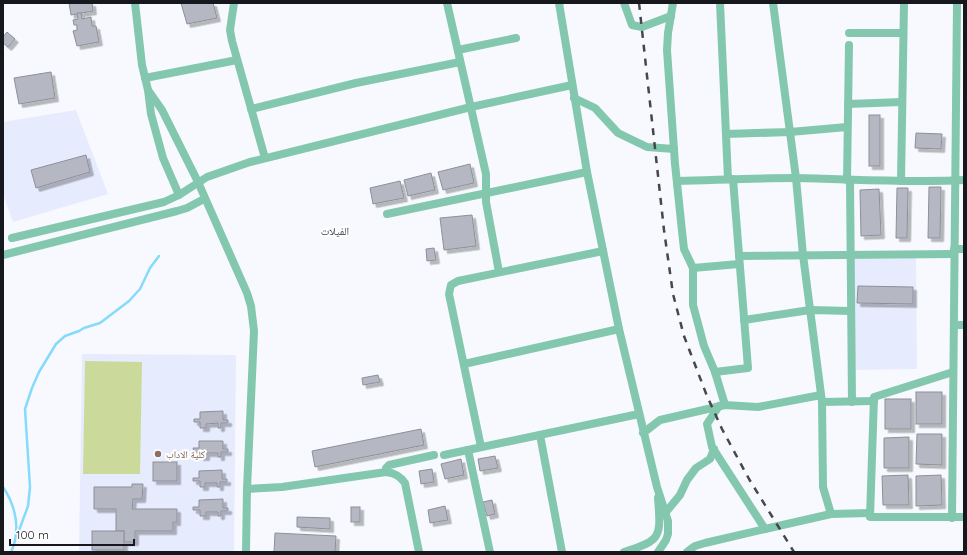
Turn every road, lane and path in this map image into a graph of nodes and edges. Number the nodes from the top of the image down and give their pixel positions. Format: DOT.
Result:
graph roads {
  1 [pos="135,3"];
  2 [pos="234,3"];
  3 [pos="446,3"];
  4 [pos="559,3"];
  5 [pos="624,3"];
  6 [pos="673,3"];
  7 [pos="720,3"];
  8 [pos="773,3"];
  9 [pos="904,3"];
  10 [pos="957,3"];
  11 [pos="671,16"];
  12 [pos="849,33"];
  13 [pos="903,33"];
  14 [pos="516,38"];
  15 [pos="849,45"];
  16 [pos="458,50"];
  17 [pos="237,60"];
  18 [pos="460,62"];
  19 [pos="145,78"];
  20 [pos="572,85"];
  21 [pos="148,90"];
  22 [pos="960,96"];
  23 [pos="574,98"];
  24 [pos="902,102"];
  25 [pos="848,104"];
  26 [pos="471,108"];
  27 [pos="251,109"];
  28 [pos="848,127"];
  29 [pos="790,132"];
  30 [pos="726,134"];
  31 [pos="674,149"];
  32 [pos="265,158"];
  33 [pos="587,172"];
  34 [pos="796,178"];
  35 [pos="731,179"];
  36 [pos="848,180"];
  37 [pos="955,180"];
  38 [pos="964,180"];
  39 [pos="677,181"];
  40 [pos="901,181"];
  41 [pos="198,182"];
  42 [pos="486,193"];
  43 [pos="179,195"];
  44 [pos="204,199"];
  45 [pos="387,214"];
  46 [pos="12,238"];
  47 [pos="964,249"];
  48 [pos="603,251"];
  49 [pos="954,251"];
  50 [pos="3,255"];
  51 [pos="803,255"];
  52 [pos="850,255"];
  53 [pos="739,260"];
  54 [pos="693,268"];
  55 [pos="499,272"];
  56 [pos="810,310"];
  57 [pos="851,311"];
  58 [pos="744,320"];
  59 [pos="964,324"];
  60 [pos="954,325"];
  61 [pos="619,329"];
  62 [pos="464,364"];
  63 [pos="715,372"];
  64 [pos="953,372"];
  65 [pos="821,399"];
  66 [pos="874,401"];
  67 [pos="852,402"];
  68 [pos="722,405"];
  69 [pos="639,414"];
  70 [pos="643,433"];
  71 [pos="540,435"];
  72 [pos="481,447"];
  73 [pos="714,449"];
  74 [pos="468,450"];
  75 [pos="434,455"];
  76 [pos="444,455"];
  77 [pos="386,472"];
  78 [pos="657,488"];
  79 [pos="247,489"];
  80 [pos="666,512"];
  81 [pos="870,513"];
  82 [pos="831,514"];
  83 [pos="964,517"];
  84 [pos="952,518"];
  85 [pos="765,529"];
  86 [pos="246,552"];
  87 [pos="419,552"];
  88 [pos="490,552"];
  89 [pos="562,552"];
  90 [pos="624,552"];
  91 [pos="658,552"];
  92 [pos="687,552"];
  1 -- 19 [label="street"];
  2 -- 17 [label="street"];
  3 -- 16 [label="street"];
  4 -- 20 [label="street"];
  5 -- 11 [label="street"];
  6 -- 11 [label="street"];
  7 -- 30 [label="street"];
  8 -- 29 [label="street"];
  9 -- 13 [label="street"];
  10 -- 22 [label="street"];
  11 -- 31 [label="street"];
  12 -- 13 [label="street"];
  13 -- 24 [label="street"];
  14 -- 16 [label="street"];
  15 -- 25 [label="street"];
  16 -- 18 [label="street"];
  17 -- 19 [label="street"];
  17 -- 27 [label="street"];
  18 -- 26 [label="street"];
  18 -- 27 [label="street"];
  19 -- 21 [label="street"];
  20 -- 23 [label="street"];
  20 -- 26 [label="street"];
  21 -- 41 [label="street"];
  21 -- 43 [label="street"];
  22 -- 37 [label="street"];
  23 -- 31 [label="street"];
  23 -- 33 [label="street"];
  24 -- 25 [label="street"];
  24 -- 40 [label="street"];
  25 -- 28 [label="street"];
  26 -- 32 [label="street"];
  26 -- 42 [label="street"];
  27 -- 32 [label="street"];
  28 -- 29 [label="street"];
  28 -- 36 [label="street"];
  29 -- 30 [label="street"];
  29 -- 34 [label="street"];
  30 -- 35 [label="street"];
  31 -- 39 [label="street"];
  32 -- 41 [label="street"];
  33 -- 42 [label="street"];
  33 -- 48 [label="street"];
  34 -- 35 [label="street"];
  34 -- 36 [label="street"];
  34 -- 51 [label="street"];
  35 -- 39 [label="street"];
  35 -- 53 [label="street"];
  36 -- 40 [label="street"];
  36 -- 52 [label="street"];
  37 -- 38 [label="street"];
  37 -- 40 [label="street"];
  37 -- 49 [label="street"];
  39 -- 54 [label="street"];
  41 -- 43 [label="street"];
  41 -- 44 [label="street"];
  42 -- 45 [label="street"];
  42 -- 55 [label="street"];
  43 -- 46 [label="street"];
  44 -- 50 [label="street"];
  44 -- 79 [label="street"];
  47 -- 49 [label="street"];
  48 -- 55 [label="street"];
  48 -- 61 [label="street"];
  49 -- 52 [label="street"];
  49 -- 60 [label="street"];
  51 -- 52 [label="street"];
  51 -- 53 [label="street"];
  51 -- 56 [label="street"];
  52 -- 57 [label="street"];
  53 -- 54 [label="street"];
  53 -- 58 [label="street"];
  54 -- 63 [label="street"];
  55 -- 62 [label="street"];
  56 -- 57 [label="street"];
  56 -- 58 [label="street"];
  56 -- 65 [label="street"];
  57 -- 67 [label="street"];
  58 -- 63 [label="street"];
  59 -- 60 [label="street"];
  60 -- 64 [label="street"];
  61 -- 62 [label="street"];
  61 -- 69 [label="street"];
  62 -- 72 [label="street"];
  63 -- 68 [label="street"];
  64 -- 66 [label="street"];
  64 -- 84 [label="street"];
  65 -- 67 [label="street"];
  65 -- 68 [label="street"];
  65 -- 82 [label="street"];
  66 -- 67 [label="street"];
  66 -- 81 [label="street"];
  68 -- 70 [label="street"];
  68 -- 73 [label="street"];
  69 -- 70 [label="street"];
  69 -- 71 [label="street"];
  70 -- 78 [label="street"];
  71 -- 72 [label="street"];
  71 -- 89 [label="street"];
  72 -- 74 [label="street"];
  73 -- 80 [label="street"];
  73 -- 85 [label="street"];
  74 -- 76 [label="street"];
  74 -- 88 [label="street"];
  75 -- 77 [label="street"];
  77 -- 79 [label="street"];
  77 -- 87 [label="street"];
  78 -- 80 [label="street"];
  78 -- 90 [label="street"];
  79 -- 86 [label="street"];
  80 -- 91 [label="street"];
  81 -- 82 [label="street"];
  81 -- 84 [label="street"];
  82 -- 85 [label="street"];
  83 -- 84 [label="street"];
  85 -- 92 [label="street"];
}
